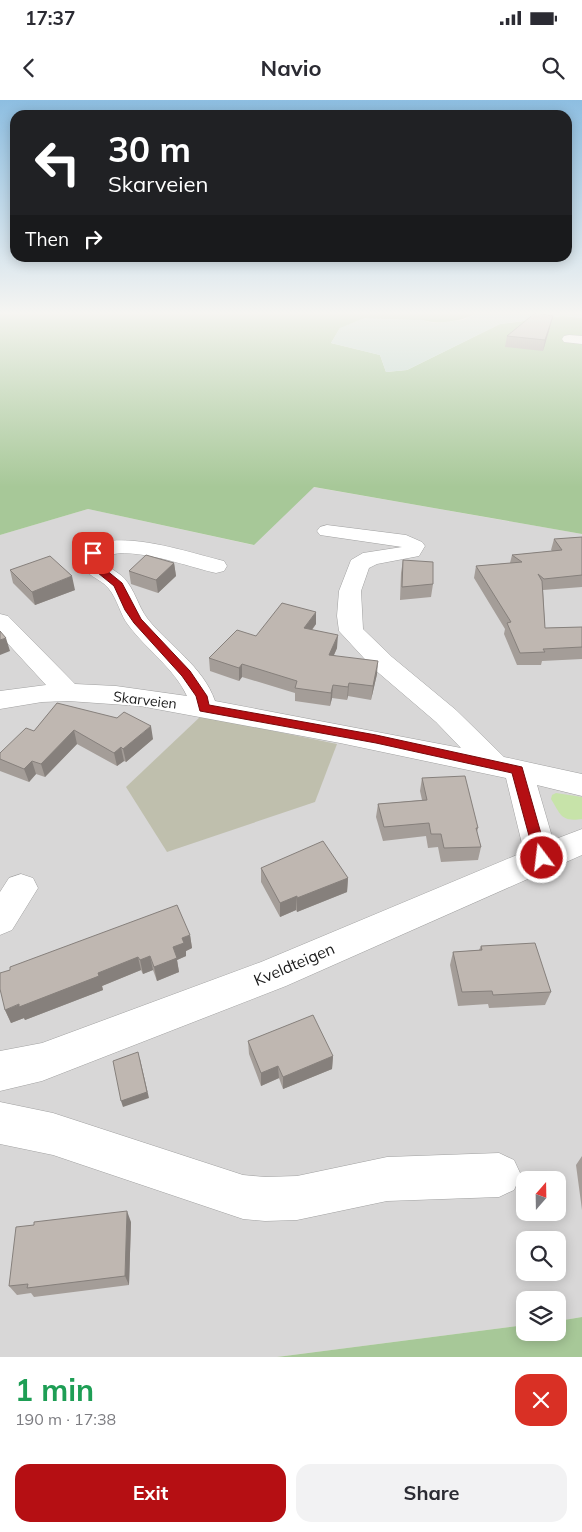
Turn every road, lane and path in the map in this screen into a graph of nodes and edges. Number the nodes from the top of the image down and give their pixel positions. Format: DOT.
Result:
graph roads {
  1 [pos="326,531"];
  2 [pos="216,566"];
  3 [pos="0,621"];
  4 [pos="68,692"];
  5 [pos="0,700"];
  6 [pos="204,708"];
  7 [pos="506,768"];
  8 [pos="582,785"];
  9 [pos="582,841"];
  10 [pos="542,858"];
  11 [pos="21,888"];
  12 [pos="0,920"];
  13 [pos="0,1072"];
  14 [pos="0,1123"];
  15 [pos="499,1175"];
  1 -- 7 [label="street"];
  2 -- 6 [label="street"];
  3 -- 4 [label="street"];
  4 -- 5 [label="street, Skarveien"];
  4 -- 6 [label="street, Skarveien"];
  6 -- 7 [label="street, Skarveien"];
  7 -- 8 [label="street, Skarveien"];
  7 -- 10 [label="street"];
  9 -- 10 [label="street, Kveldteigen"];
  10 -- 13 [label="street, Kveldteigen"];
  11 -- 12 [label="street"];
  14 -- 15 [label="street"];
}
